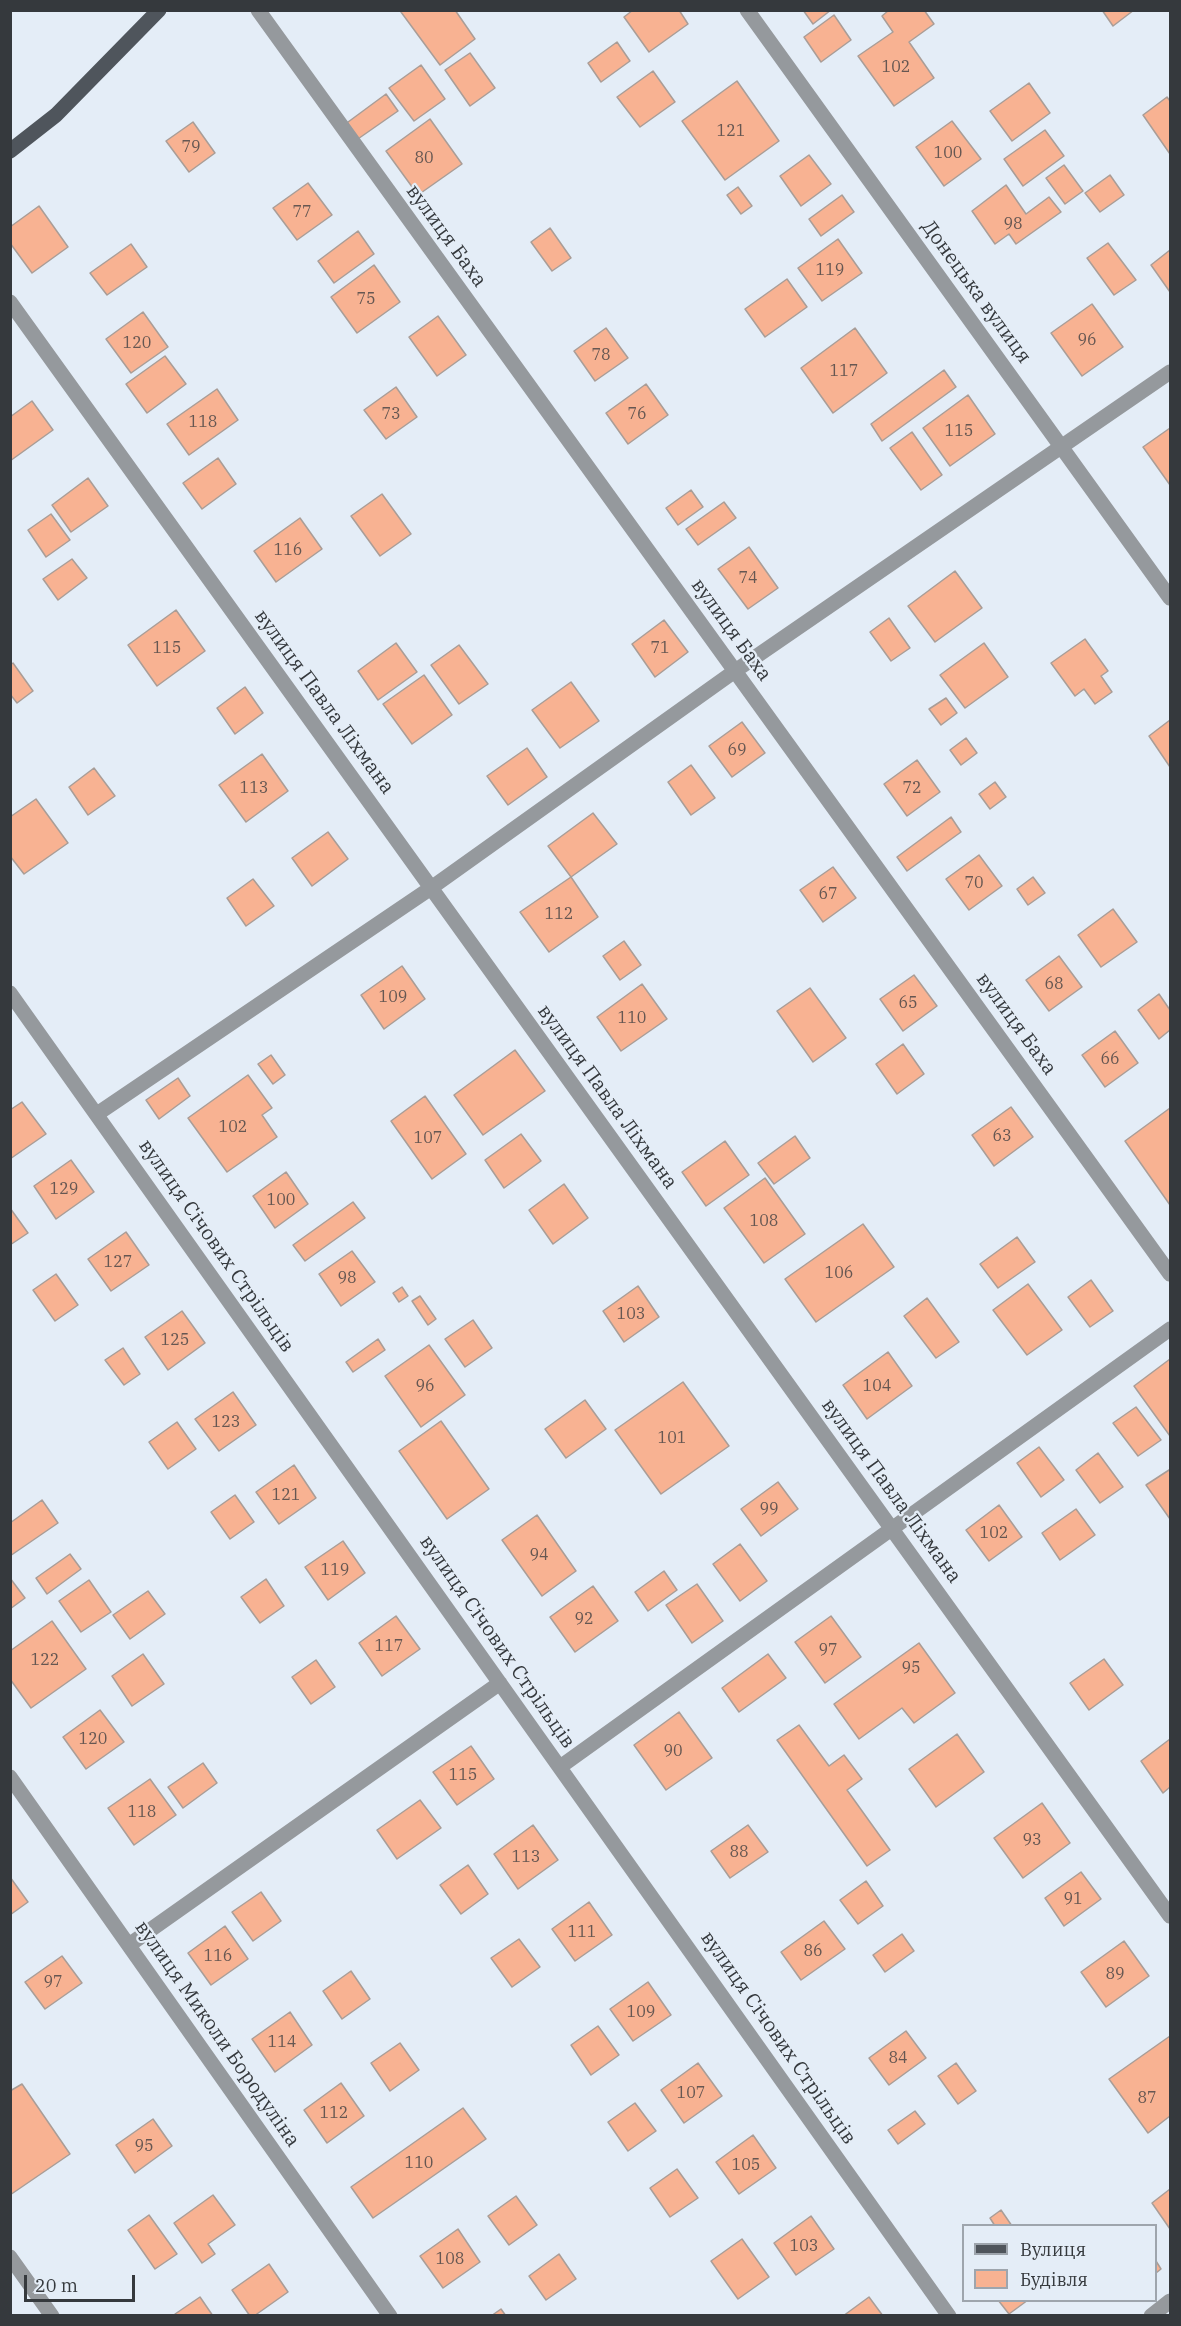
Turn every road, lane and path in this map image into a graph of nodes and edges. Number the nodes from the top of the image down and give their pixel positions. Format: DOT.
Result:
graph roads {
  1 [pos="159,10"];
  2 [pos="258,10"];
  3 [pos="747,10"];
  4 [pos="10,151"];
  5 [pos="10,302"];
  6 [pos="1170,372"];
  7 [pos="1061,446"];
  8 [pos="1170,598"];
  9 [pos="735,671"];
  10 [pos="431,888"];
  11 [pos="10,993"];
  12 [pos="97,1114"];
  13 [pos="1170,1274"];
  14 [pos="1170,1329"];
  15 [pos="892,1529"];
  16 [pos="500,1683"];
  17 [pos="560,1767"];
  18 [pos="10,1777"];
  19 [pos="1170,1916"];
  20 [pos="129,1945"];
  21 [pos="10,2257"];
  22 [pos="1170,2301"];
  23 [pos="52,2316"];
  24 [pos="390,2316"];
  25 [pos="949,2316"];
  26 [pos="1151,2316"];
  1 -- 4 [label="main road"];
  2 -- 9 [label="street, вулиця Баха"];
  3 -- 7 [label="street, Донецька вулиця"];
  5 -- 10 [label="street, вулиця Павла Ліхмана"];
  6 -- 7 [label="street"];
  7 -- 8 [label="street, Донецька вулиця"];
  7 -- 9 [label="street"];
  9 -- 10 [label="street"];
  9 -- 13 [label="street, вулиця Баха"];
  10 -- 12 [label="street"];
  10 -- 15 [label="street, вулиця Павла Ліхмана"];
  11 -- 12 [label="street, вулиця Січових Стрільців"];
  12 -- 16 [label="street, вулиця Січових Стрільців"];
  14 -- 15 [label="street"];
  15 -- 17 [label="street"];
  15 -- 19 [label="street, вулиця Павла Ліхмана"];
  16 -- 17 [label="street, вулиця Січових Стрільців"];
  16 -- 20 [label="street"];
  17 -- 25 [label="street, вулиця Січових Стрільців"];
  18 -- 20 [label="street, вулиця Миколи Бородуліна"];
  20 -- 24 [label="street, вулиця Миколи Бородуліна"];
  21 -- 23 [label="street"];
  22 -- 26 [label="street"];
}
